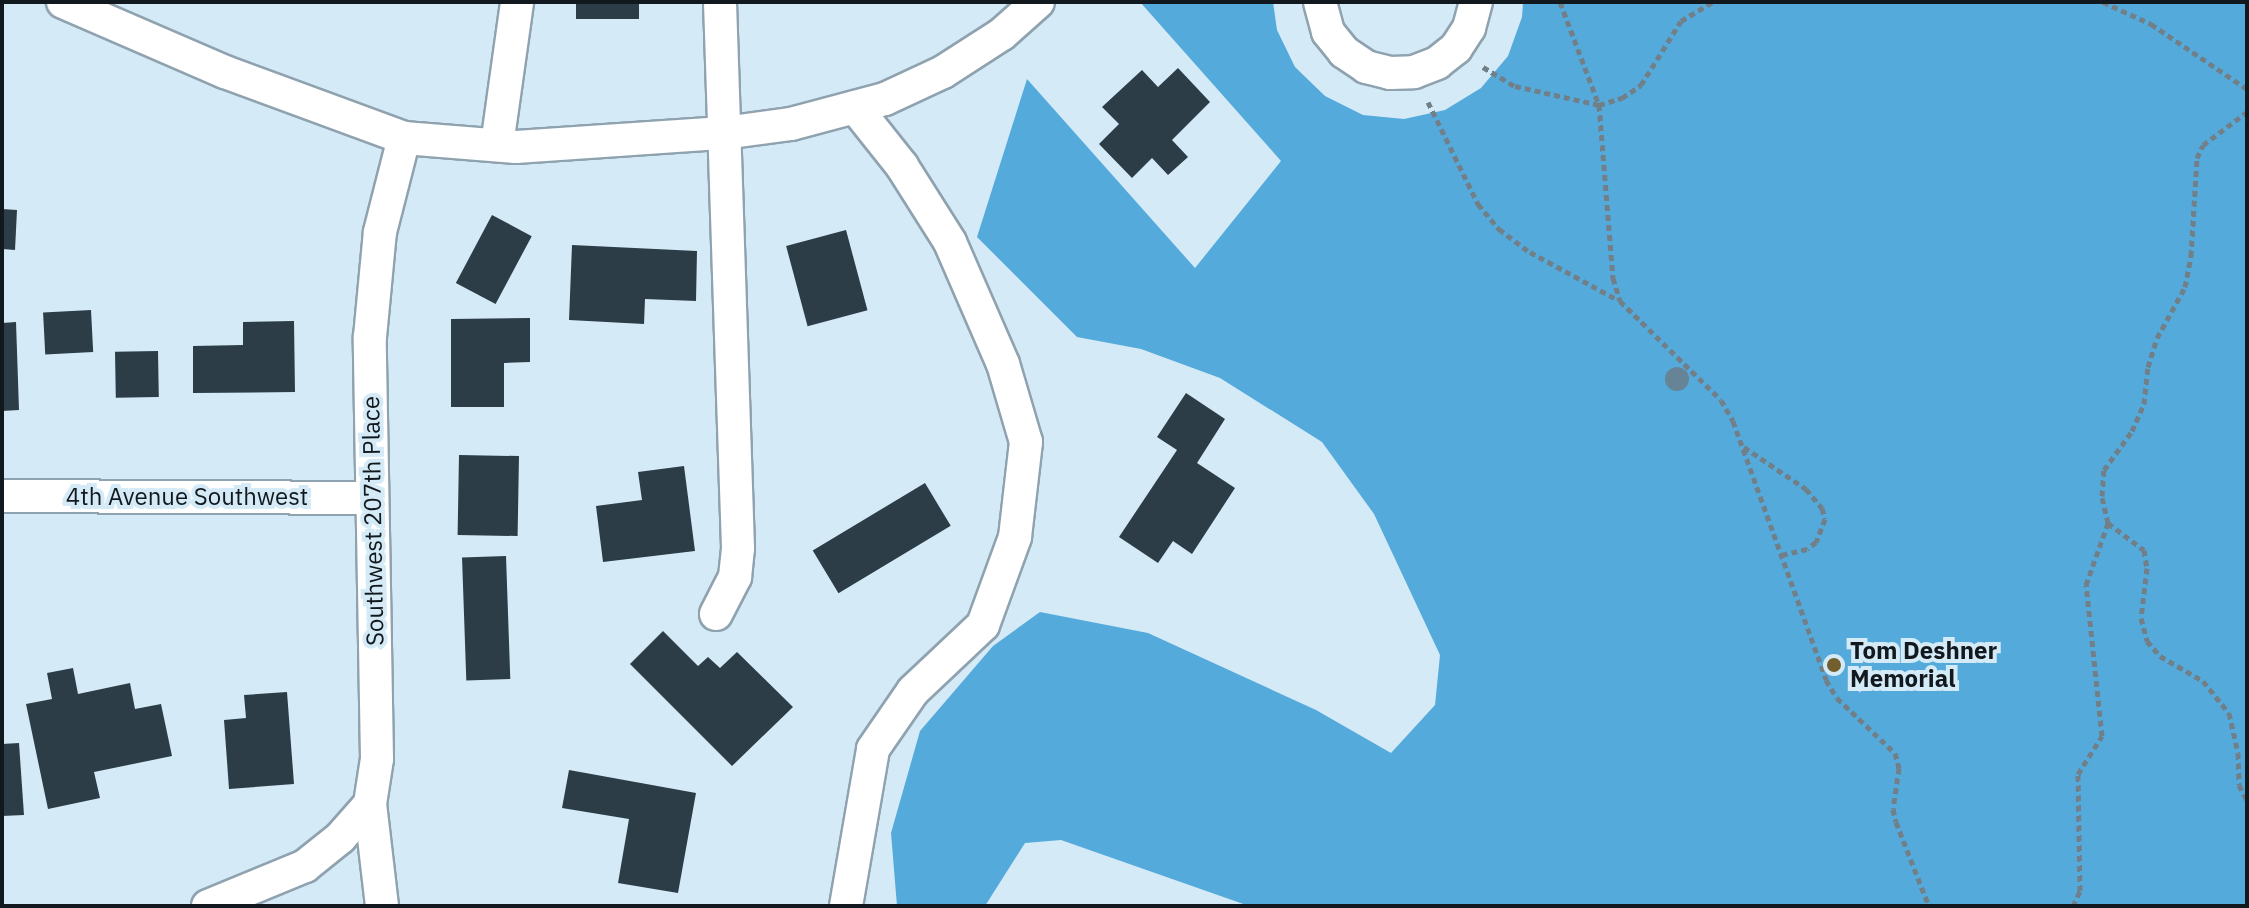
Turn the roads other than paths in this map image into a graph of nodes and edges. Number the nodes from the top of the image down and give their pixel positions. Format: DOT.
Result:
graph roads {
  1 [pos="63,2"];
  2 [pos="517,2"];
  3 [pos="720,2"];
  4 [pos="1038,2"];
  5 [pos="1320,2"];
  6 [pos="1476,2"];
  7 [pos="855,107"];
  8 [pos="724,133"];
  9 [pos="404,138"];
  10 [pos="497,145"];
  11 [pos="2,496"];
  12 [pos="372,498"];
  13 [pos="716,614"];
  14 [pos="370,804"];
  15 [pos="208,906"];
  16 [pos="382,906"];
  17 [pos="846,906"];
  1 -- 9 [label="street"];
  2 -- 10 [label="street"];
  3 -- 8 [label="street"];
  4 -- 7 [label="street"];
  5 -- 6 [label="street"];
  7 -- 8 [label="street"];
  7 -- 17 [label="street"];
  8 -- 10 [label="street"];
  8 -- 13 [label="street"];
  9 -- 10 [label="street"];
  9 -- 12 [label="street, Southwest 207th Place"];
  11 -- 12 [label="street, 4th Avenue Southwest"];
  12 -- 14 [label="street, Southwest 207th Place"];
  14 -- 15 [label="street"];
  14 -- 16 [label="street, Southwest 207th Place"];
}
